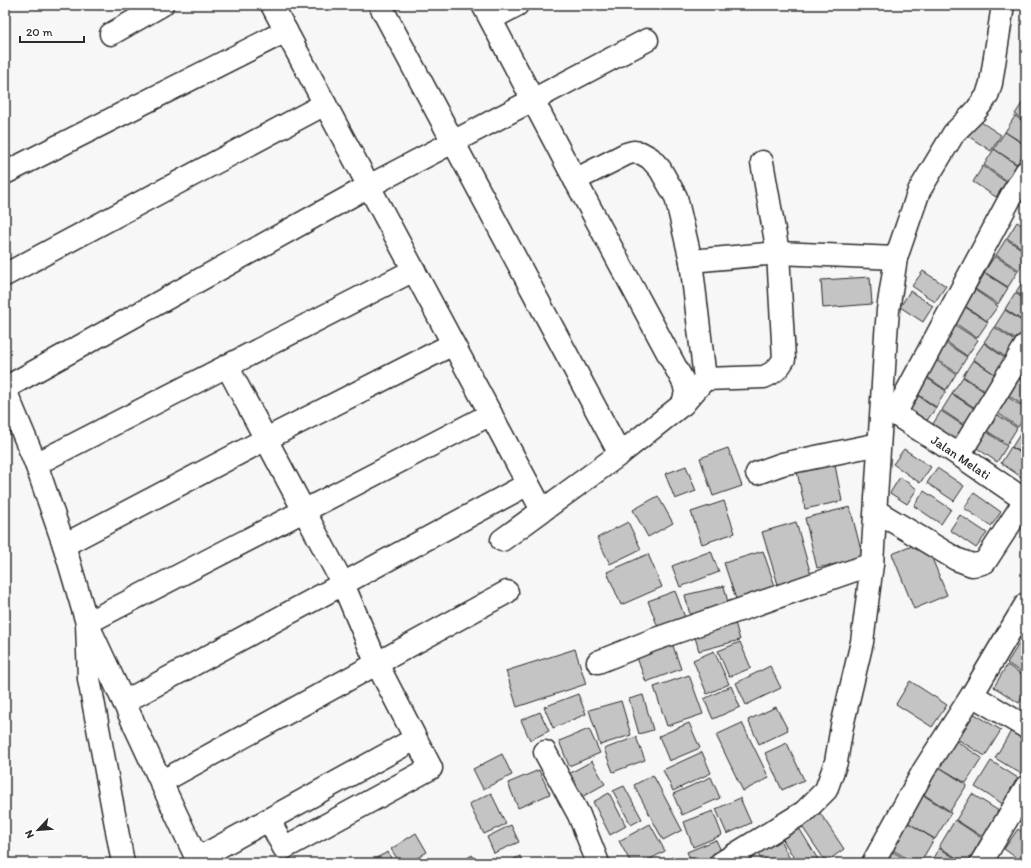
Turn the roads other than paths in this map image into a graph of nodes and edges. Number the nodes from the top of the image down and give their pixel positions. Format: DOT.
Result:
graph roads {
  1 [pos="162,5"];
  2 [pos="272,5"];
  3 [pos="380,5"];
  4 [pos="517,5"];
  5 [pos="1003,5"];
  6 [pos="487,12"];
  7 [pos="286,31"];
  8 [pos="111,34"];
  9 [pos="648,40"];
  10 [pos="533,100"];
  11 [pos="325,104"];
  12 [pos="453,142"];
  13 [pos="762,162"];
  14 [pos="1026,172"];
  15 [pos="5,173"];
  16 [pos="575,180"];
  17 [pos="369,186"];
  18 [pos="1019,198"];
  19 [pos="778,252"];
  20 [pos="896,258"];
  21 [pos="691,261"];
  22 [pos="414,270"];
  23 [pos="5,275"];
  24 [pos="453,344"];
  25 [pos="1026,345"];
  26 [pos="227,366"];
  27 [pos="705,379"];
  28 [pos="5,389"];
  29 [pos="683,404"];
  30 [pos="491,414"];
  31 [pos="266,439"];
  32 [pos="879,444"];
  33 [pos="620,454"];
  34 [pos="958,455"];
  35 [pos="36,464"];
  36 [pos="757,473"];
  37 [pos="528,484"];
  38 [pos="1026,500"];
  39 [pos="542,510"];
  40 [pos="303,511"];
  41 [pos="876,511"];
  42 [pos="502,540"];
  43 [pos="64,545"];
  44 [pos="872,564"];
  45 [pos="343,584"];
  46 [pos="507,592"];
  47 [pos="1026,604"];
  48 [pos="87,624"];
  49 [pos="598,662"];
  50 [pos="377,664"];
  51 [pos="972,695"];
  52 [pos="124,702"];
  53 [pos="1026,727"];
  54 [pos="415,739"];
  55 [pos="545,752"];
  56 [pos="161,782"];
  57 [pos="1026,787"];
  58 [pos="269,820"];
  59 [pos="194,861"];
  60 [pos="123,863"];
  61 [pos="598,863"];
  62 [pos="720,863"];
  63 [pos="873,863"];
  64 [pos="981,863"];
  1 -- 8 [label="street"];
  2 -- 7 [label="street"];
  3 -- 12 [label="street"];
  4 -- 6 [label="street"];
  5 -- 20 [label="street"];
  6 -- 10 [label="street"];
  7 -- 11 [label="street"];
  7 -- 15 [label="street"];
  9 -- 10 [label="street"];
  10 -- 12 [label="street"];
  10 -- 16 [label="street"];
  11 -- 17 [label="street"];
  11 -- 23 [label="street"];
  12 -- 17 [label="street"];
  12 -- 33 [label="street"];
  13 -- 19 [label="street"];
  14 -- 18 [label="street"];
  16 -- 21 [label="street"];
  16 -- 29 [label="street"];
  17 -- 22 [label="street"];
  17 -- 28 [label="street"];
  18 -- 34 [label="street, Jalan Melati"];
  19 -- 20 [label="street"];
  19 -- 21 [label="street"];
  19 -- 27 [label="street"];
  20 -- 32 [label="street"];
  21 -- 27 [label="street"];
  22 -- 24 [label="street"];
  22 -- 26 [label="street"];
  24 -- 30 [label="street"];
  24 -- 31 [label="street"];
  25 -- 34 [label="street"];
  26 -- 31 [label="street"];
  26 -- 35 [label="street"];
  27 -- 29 [label="street"];
  28 -- 35 [label="street"];
  29 -- 33 [label="street"];
  30 -- 37 [label="street"];
  30 -- 40 [label="street"];
  31 -- 40 [label="street"];
  31 -- 43 [label="street"];
  32 -- 36 [label="street"];
  32 -- 41 [label="street"];
  33 -- 39 [label="street"];
  34 -- 38 [label="street, Jalan Melati"];
  35 -- 43 [label="street"];
  37 -- 39 [label="street"];
  37 -- 45 [label="street"];
  38 -- 41 [label="street"];
  39 -- 42 [label="street"];
  40 -- 45 [label="street"];
  40 -- 48 [label="street"];
  41 -- 44 [label="street"];
  43 -- 48 [label="street"];
  44 -- 49 [label="street"];
  44 -- 62 [label="street"];
  45 -- 50 [label="street"];
  45 -- 52 [label="street"];
  46 -- 50 [label="street"];
  47 -- 51 [label="street"];
  48 -- 52 [label="street"];
  48 -- 60 [label="street"];
  50 -- 54 [label="street"];
  50 -- 56 [label="street"];
  51 -- 53 [label="street"];
  51 -- 63 [label="street"];
  52 -- 56 [label="street"];
  54 -- 58 [label="street"];
  54 -- 58 [label="street"];
  55 -- 61 [label="street"];
  56 -- 59 [label="street"];
  57 -- 64 [label="street"];
  58 -- 59 [label="street"];
}
